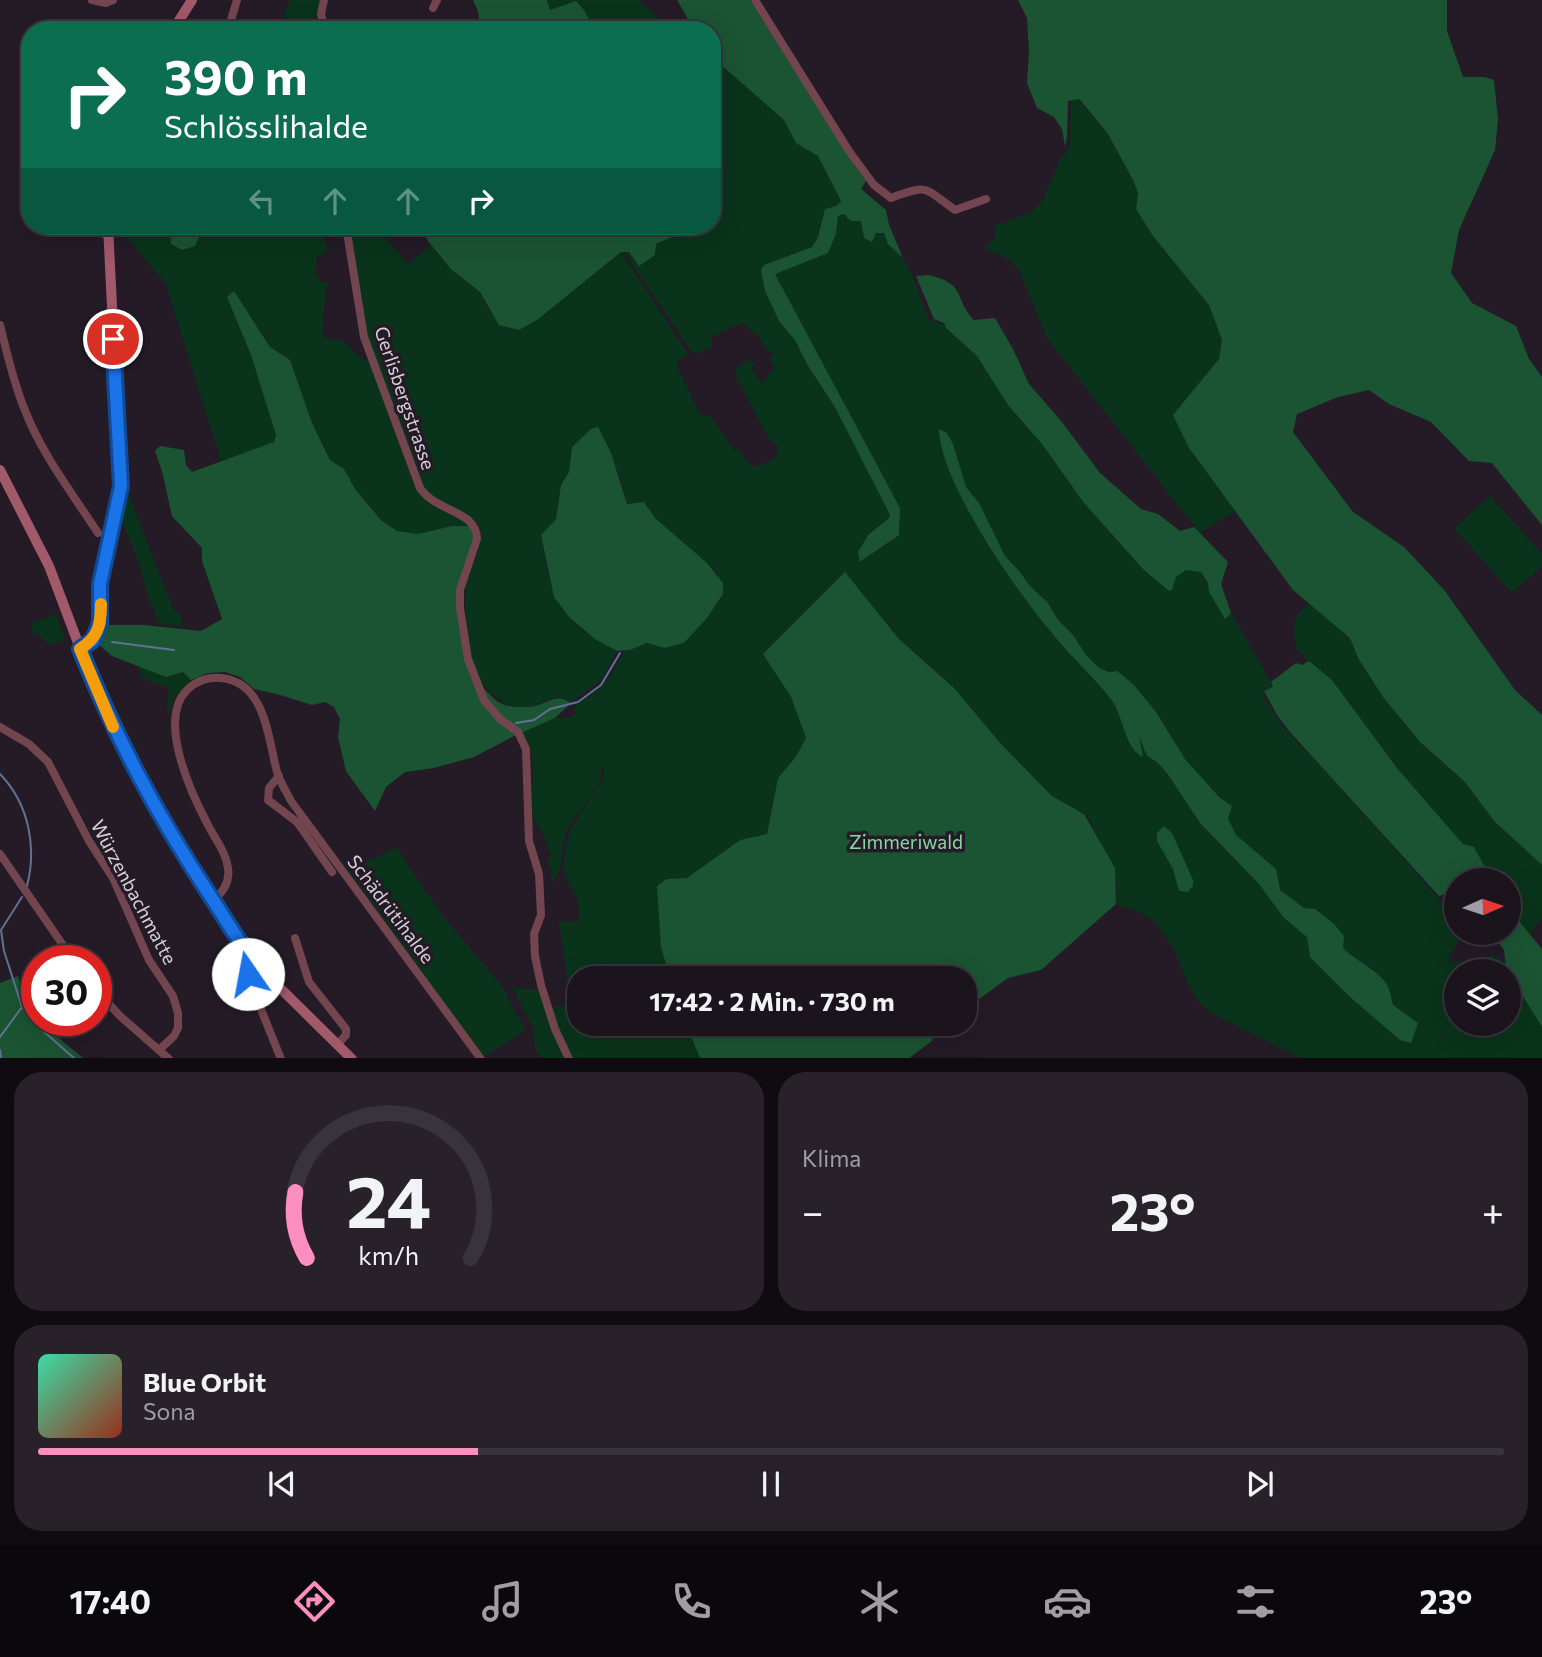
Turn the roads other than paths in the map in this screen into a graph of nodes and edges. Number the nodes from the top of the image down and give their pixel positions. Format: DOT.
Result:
graph roads {
  1 [pos="92,0"];
  2 [pos="113,0"];
  3 [pos="192,0"];
  4 [pos="237,0"];
  5 [pos="324,0"];
  6 [pos="755,0"];
  7 [pos="179,21"];
  8 [pos="231,21"];
  9 [pos="323,21"];
  10 [pos="986,199"];
  11 [pos="108,235"];
  12 [pos="347,235"];
  13 [pos="0,325"];
  14 [pos="10,363"];
  15 [pos="0,367"];
  16 [pos="0,470"];
  17 [pos="98,533"];
  18 [pos="98,628"];
  19 [pos="75,636"];
  20 [pos="80,649"];
  21 [pos="0,727"];
  22 [pos="279,776"];
  23 [pos="0,854"];
  24 [pos="332,872"];
  25 [pos="214,900"];
  26 [pos="295,938"];
  27 [pos="63,945"];
  28 [pos="253,959"];
  29 [pos="112,1007"];
  30 [pos="338,1044"];
  31 [pos="159,1050"];
  32 [pos="168,1058"];
  33 [pos="281,1058"];
  34 [pos="351,1058"];
  35 [pos="480,1058"];
  36 [pos="569,1058"];
  1 -- 2 [label="street"];
  3 -- 7 [label="main road"];
  4 -- 8 [label="street"];
  5 -- 9 [label="street"];
  6 -- 10 [label="street"];
  11 -- 18 [label="main road"];
  12 -- 36 [label="street, Gerlisbergstrasse"];
  13 -- 14 [label="street"];
  14 -- 15 [label="street"];
  14 -- 17 [label="street"];
  16 -- 19 [label="main road"];
  18 -- 19 [label="main road"];
  18 -- 20 [label="main road"];
  19 -- 20 [label="main road"];
  20 -- 25 [label="main road"];
  21 -- 31 [label="street, Würzenbachmatte"];
  22 -- 24 [label="street, Schädrütihalde"];
  22 -- 25 [label="street, Schädrütihalde"];
  22 -- 35 [label="street, Schädrütihalde"];
  23 -- 27 [label="street"];
  25 -- 28 [label="main road"];
  26 -- 30 [label="street"];
  28 -- 30 [label="main road"];
  28 -- 33 [label="street"];
  29 -- 31 [label="street"];
  30 -- 34 [label="main road"];
  31 -- 32 [label="street"];
}
